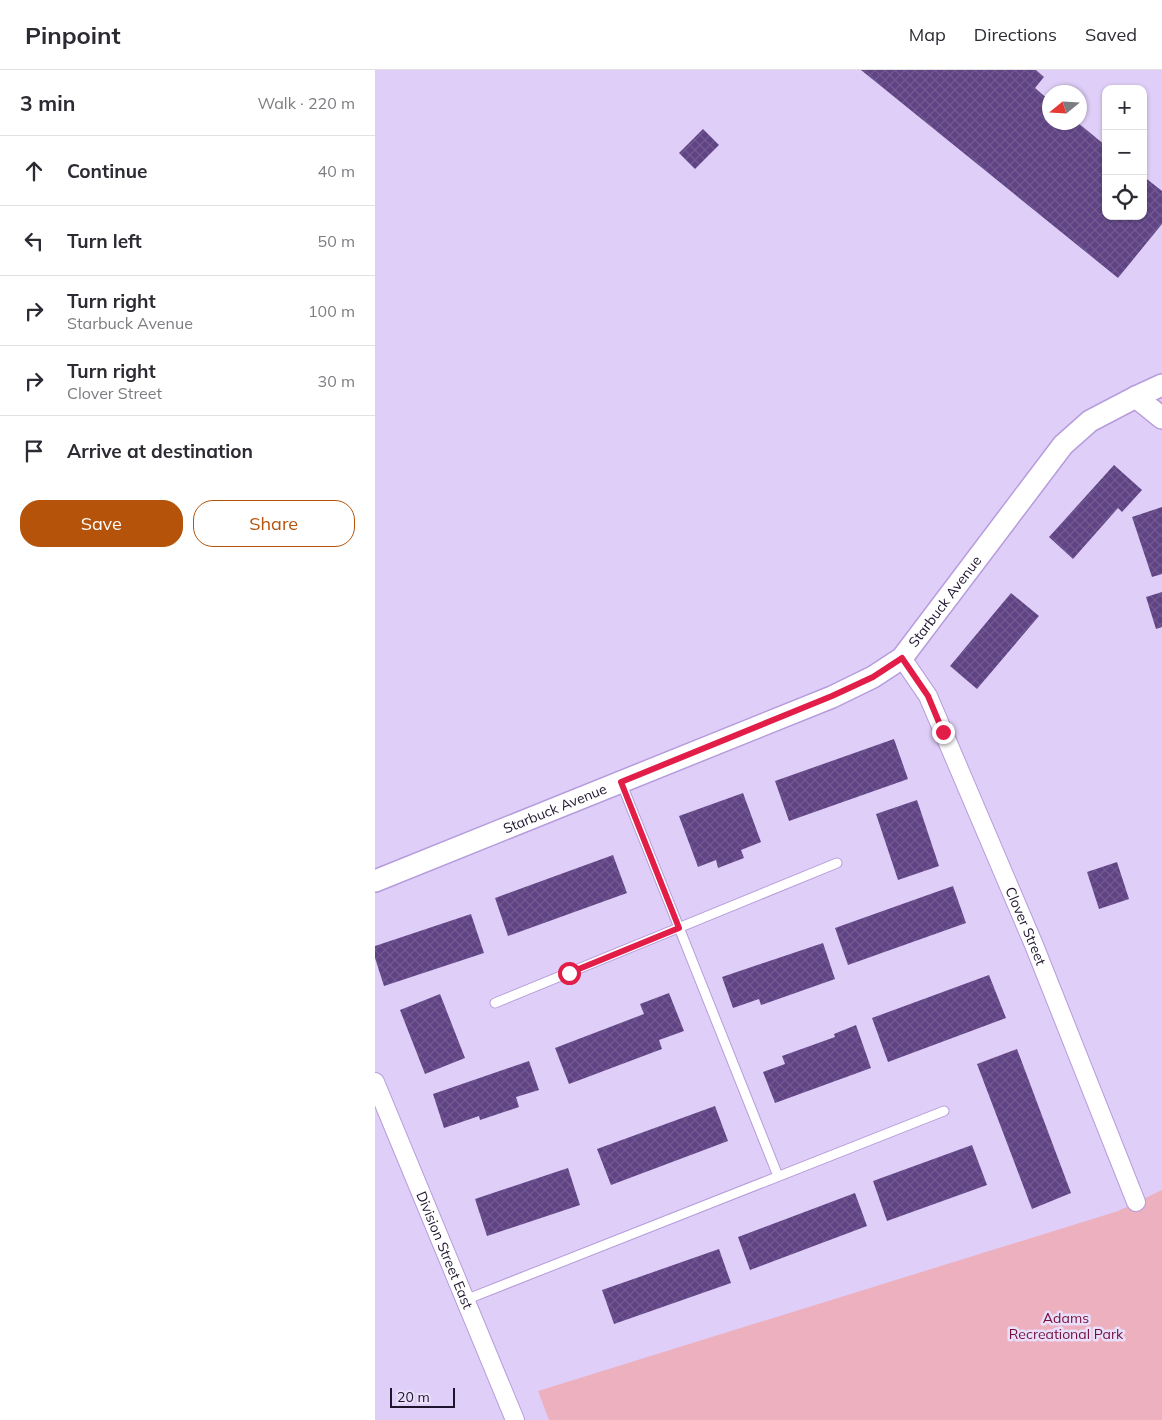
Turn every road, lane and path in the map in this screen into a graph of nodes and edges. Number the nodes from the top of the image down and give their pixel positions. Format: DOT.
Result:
graph roads {
  1 [pos="1162,385"];
  2 [pos="1136,397"];
  3 [pos="1162,418"];
  4 [pos="902,658"];
  5 [pos="621,782"];
  6 [pos="837,863"];
  7 [pos="375,881"];
  8 [pos="679,928"];
  9 [pos="495,1003"];
  10 [pos="375,1082"];
  11 [pos="945,1111"];
  12 [pos="778,1176"];
  13 [pos="1136,1202"];
  14 [pos="465,1300"];
  15 [pos="515,1420"];
  1 -- 2 [label="street, Starbuck Avenue"];
  2 -- 3 [label="street"];
  2 -- 4 [label="street, Starbuck Avenue"];
  4 -- 5 [label="street, Starbuck Avenue"];
  4 -- 13 [label="street, Clover Street"];
  5 -- 7 [label="street, Starbuck Avenue"];
  5 -- 8 [label="lane"];
  6 -- 8 [label="lane"];
  8 -- 9 [label="lane"];
  8 -- 12 [label="lane"];
  10 -- 14 [label="street, Division Street East"];
  11 -- 12 [label="lane"];
  12 -- 14 [label="lane"];
  14 -- 15 [label="street, Division Street East"];
}
